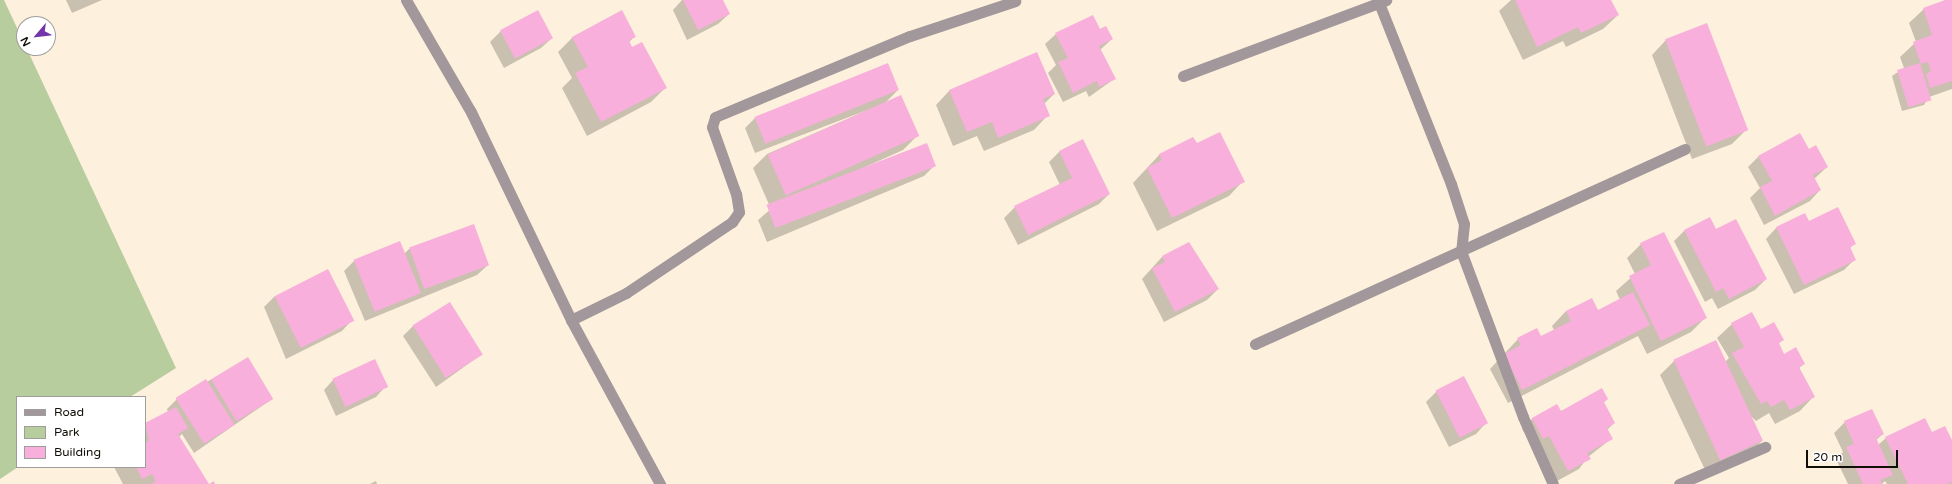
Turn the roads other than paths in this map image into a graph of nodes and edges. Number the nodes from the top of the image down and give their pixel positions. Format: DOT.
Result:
graph roads {
  1 [pos="406,0"];
  2 [pos="1015,1"];
  3 [pos="1383,2"];
  4 [pos="1183,76"];
  5 [pos="1685,149"];
  6 [pos="1461,251"];
  7 [pos="572,320"];
  8 [pos="1254,344"];
  9 [pos="1765,447"];
  10 [pos="660,484"];
  11 [pos="1553,484"];
  12 [pos="1680,484"];
  1 -- 7 [label="street"];
  2 -- 7 [label="street"];
  3 -- 4 [label="street"];
  3 -- 6 [label="street"];
  5 -- 6 [label="street"];
  6 -- 8 [label="street"];
  6 -- 11 [label="street"];
  7 -- 10 [label="street"];
  9 -- 12 [label="street"];
}
